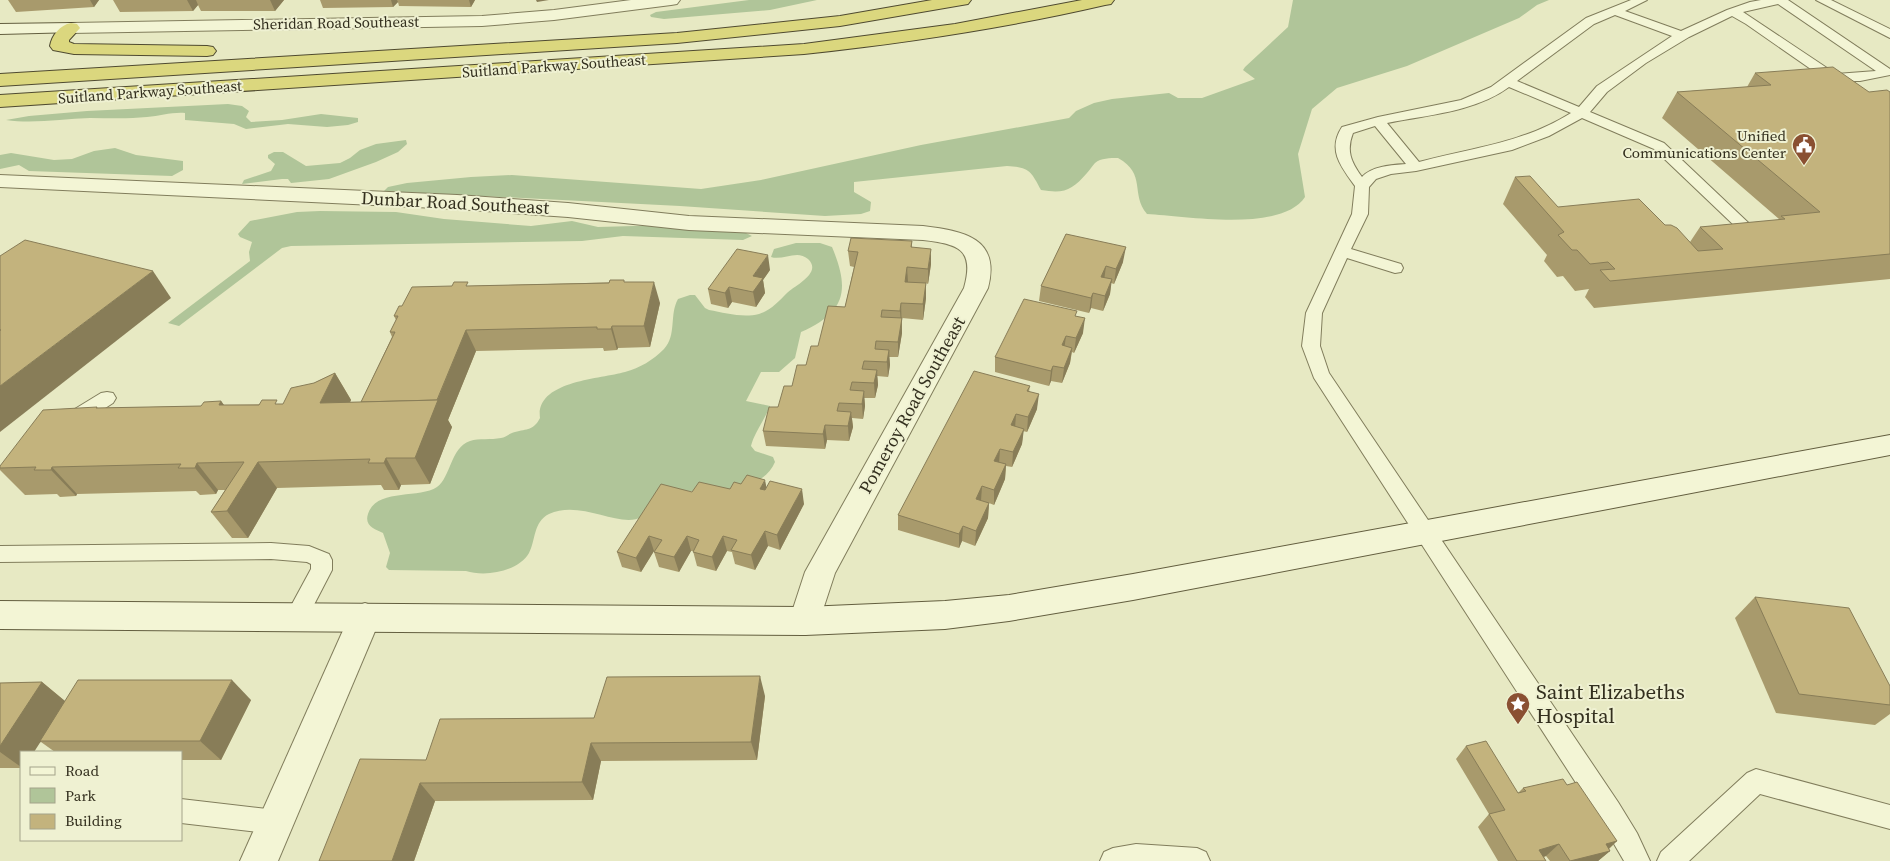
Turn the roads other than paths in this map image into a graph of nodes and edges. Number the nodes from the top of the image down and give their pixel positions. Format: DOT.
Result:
graph roads {
  1 [pos="671,0"];
  2 [pos="962,0"];
  3 [pos="1105,0"];
  4 [pos="1641,0"];
  5 [pos="1779,0"];
  6 [pos="1822,0"];
  7 [pos="1849,0"];
  8 [pos="1614,11"];
  9 [pos="1732,12"];
  10 [pos="71,28"];
  11 [pos="0,29"];
  12 [pos="1890,33"];
  13 [pos="1682,36"];
  14 [pos="456,52"];
  15 [pos="0,80"];
  16 [pos="1507,82"];
  17 [pos="185,90"];
  18 [pos="0,101"];
  19 [pos="0,112"];
  20 [pos="1580,112"];
  21 [pos="1378,121"];
  22 [pos="1416,167"];
  23 [pos="0,181"];
  24 [pos="1362,186"];
  25 [pos="909,233"];
  26 [pos="1732,235"];
  27 [pos="1342,252"];
  28 [pos="1395,268"];
  29 [pos="107,398"];
  30 [pos="60,427"];
  31 [pos="1890,445"];
  32 [pos="1424,531"];
  33 [pos="0,554"];
  34 [pos="0,615"];
  35 [pos="296,617"];
  36 [pos="365,617"];
  37 [pos="805,621"];
  38 [pos="182,812"];
  39 [pos="1890,816"];
  40 [pos="276,822"];
  41 [pos="259,861"];
  42 [pos="1113,861"];
  43 [pos="1197,861"];
  44 [pos="1637,861"];
  45 [pos="1670,861"];
  1 -- 10 [label="street, Sheridan Road Southeast"];
  2 -- 14 [label="highway, Suitland Parkway Southeast"];
  3 -- 17 [label="highway, Suitland Parkway Southeast"];
  4 -- 8 [label="lane"];
  5 -- 9 [label="lane"];
  5 -- 9 [label="lane"];
  6 -- 12 [label="lane"];
  7 -- 12 [label="lane"];
  8 -- 13 [label="lane"];
  8 -- 16 [label="lane"];
  9 -- 13 [label="lane"];
  10 -- 11 [label="street, Sheridan Road Southeast"];
  10 -- 14 [label="highway"];
  13 -- 20 [label="lane"];
  14 -- 15 [label="highway, Suitland Parkway Southeast"];
  16 -- 20 [label="lane"];
  16 -- 21 [label="lane"];
  17 -- 18 [label="highway, Suitland Parkway Southeast"];
  17 -- 19 [label="highway"];
  20 -- 22 [label="lane"];
  20 -- 26 [label="lane"];
  21 -- 22 [label="lane"];
  21 -- 24 [label="lane"];
  22 -- 24 [label="lane"];
  23 -- 25 [label="street, Dunbar Road Southeast"];
  24 -- 27 [label="lane"];
  25 -- 37 [label="street, Pomeroy Road Southeast"];
  27 -- 28 [label="lane"];
  27 -- 32 [label="lane"];
  29 -- 30 [label="lane"];
  31 -- 32 [label="street"];
  32 -- 37 [label="street"];
  32 -- 44 [label="lane"];
  33 -- 35 [label="lane"];
  34 -- 35 [label="street"];
  35 -- 36 [label="street"];
  36 -- 37 [label="street"];
  36 -- 40 [label="street"];
  38 -- 40 [label="lane"];
  39 -- 45 [label="lane"];
  40 -- 41 [label="street"];
  42 -- 43 [label="lane"];
}
